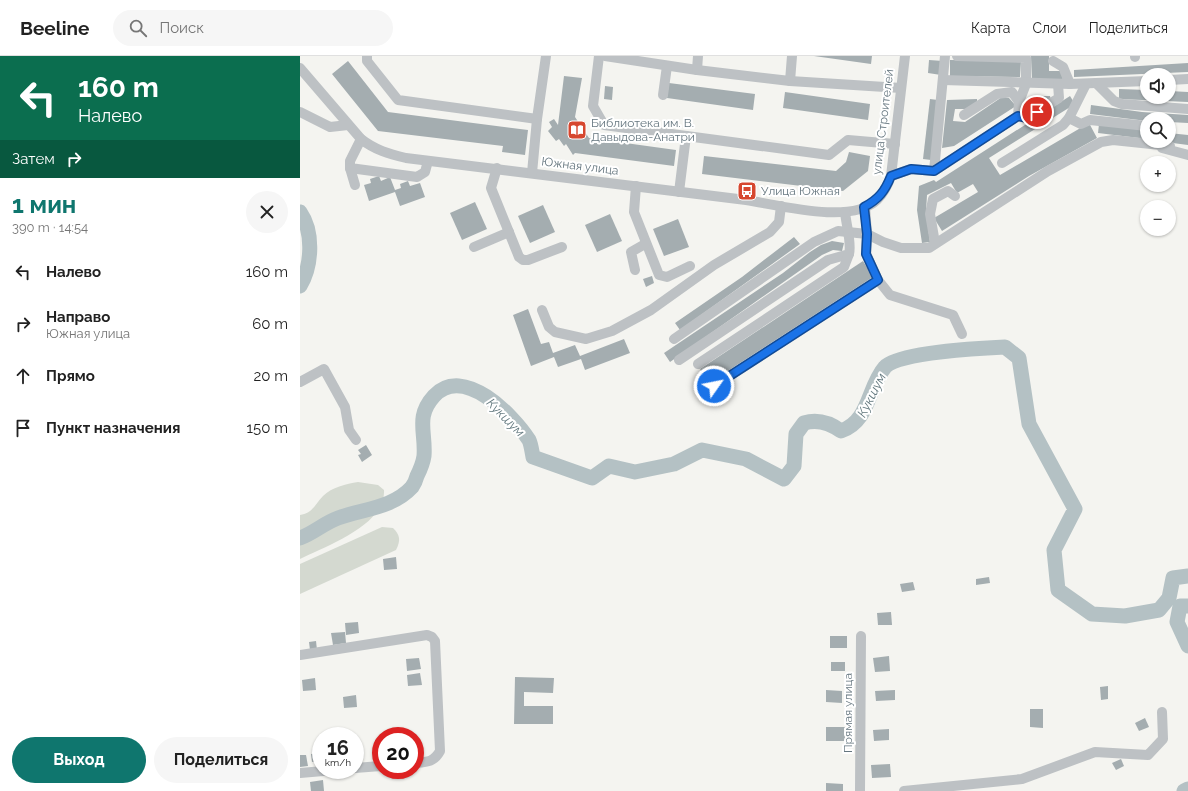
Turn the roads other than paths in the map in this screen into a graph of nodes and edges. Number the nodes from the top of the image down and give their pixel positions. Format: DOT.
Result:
graph roads {
  1 [pos="367,56"];
  2 [pos="546,56"];
  3 [pos="599,56"];
  4 [pos="605,56"];
  5 [pos="698,56"];
  6 [pos="792,56"];
  7 [pos="905,56"];
  8 [pos="945,56"];
  9 [pos="957,56"];
  10 [pos="1053,61"];
  11 [pos="667,66"];
  12 [pos="300,68"];
  13 [pos="697,70"];
  14 [pos="1188,79"];
  15 [pos="943,80"];
  16 [pos="1176,80"];
  17 [pos="790,81"];
  18 [pos="1140,81"];
  19 [pos="1091,83"];
  20 [pos="1026,84"];
  21 [pos="1058,84"];
  22 [pos="1070,84"];
  23 [pos="901,88"];
  24 [pos="663,95"];
  25 [pos="1019,102"];
  26 [pos="1188,109"];
  27 [pos="300,112"];
  28 [pos="964,114"];
  29 [pos="1018,116"];
  30 [pos="1069,118"];
  31 [pos="537,119"];
  32 [pos="348,125"];
  33 [pos="1140,125"];
  34 [pos="686,136"];
  35 [pos="361,139"];
  36 [pos="1140,143"];
  37 [pos="895,144"];
  38 [pos="1163,148"];
  39 [pos="1188,155"];
  40 [pos="428,160"];
  41 [pos="1002,163"];
  42 [pos="350,168"];
  43 [pos="497,168"];
  44 [pos="934,171"];
  45 [pos="532,173"];
  46 [pos="891,176"];
  47 [pos="355,185"];
  48 [pos="636,186"];
  49 [pos="886,190"];
  50 [pos="679,192"];
  51 [pos="955,196"];
  52 [pos="781,206"];
  53 [pos="864,207"];
  54 [pos="845,212"];
  55 [pos="509,232"];
  56 [pos="847,232"];
  57 [pos="867,234"];
  58 [pos="645,244"];
  59 [pos="936,244"];
  60 [pos="474,246"];
  61 [pos="562,246"];
  62 [pos="849,254"];
  63 [pos="690,266"];
  64 [pos="636,270"];
  65 [pos="878,280"];
  66 [pos="542,310"];
  67 [pos="962,334"];
  68 [pos="674,339"];
  69 [pos="679,360"];
  70 [pos="698,364"];
  71 [pos="300,382"];
  72 [pos="714,386"];
  73 [pos="356,440"];
  74 [pos="861,636"];
  75 [pos="300,655"];
  76 [pos="1162,712"];
  77 [pos="424,762"];
  78 [pos="312,772"];
  79 [pos="300,773"];
  80 [pos="860,791"];
  81 [pos="904,791"];
  1 -- 31 [label="street"];
  2 -- 31 [label="street"];
  3 -- 34 [label="street"];
  4 -- 11 [label="street"];
  5 -- 13 [label="street"];
  6 -- 17 [label="street"];
  7 -- 23 [label="street, улица Строителей"];
  8 -- 15 [label="street"];
  9 -- 20 [label="street"];
  10 -- 22 [label="street"];
  11 -- 13 [label="street"];
  11 -- 24 [label="street"];
  12 -- 32 [label="street, Южная улица"];
  13 -- 17 [label="street"];
  14 -- 16 [label="street"];
  15 -- 20 [label="street"];
  15 -- 44 [label="street"];
  17 -- 23 [label="street"];
  18 -- 19 [label="street"];
  19 -- 22 [label="street"];
  19 -- 26 [label="street"];
  19 -- 30 [label="street"];
  20 -- 21 [label="street"];
  20 -- 25 [label="street"];
  21 -- 22 [label="street"];
  21 -- 29 [label="street"];
  23 -- 37 [label="street, улица Строителей"];
  25 -- 28 [label="street"];
  25 -- 29 [label="street"];
  27 -- 32 [label="street"];
  29 -- 44 [label="street"];
  30 -- 33 [label="street"];
  30 -- 41 [label="street"];
  31 -- 45 [label="street"];
  32 -- 35 [label="street, Южная улица"];
  34 -- 37 [label="street"];
  34 -- 50 [label="street"];
  35 -- 40 [label="street, Южная улица"];
  35 -- 42 [label="street"];
  36 -- 59 [label="street"];
  37 -- 46 [label="street, улица Строителей"];
  38 -- 39 [label="street"];
  40 -- 42 [label="street"];
  40 -- 43 [label="street, Южная улица"];
  42 -- 47 [label="street"];
  43 -- 45 [label="street, Южная улица"];
  43 -- 55 [label="street"];
  44 -- 46 [label="street"];
  45 -- 48 [label="street, Южная улица"];
  46 -- 49 [label="street, улица Строителей"];
  48 -- 50 [label="street, Южная улица"];
  48 -- 58 [label="street"];
  49 -- 53 [label="street, Южная улица"];
  50 -- 52 [label="street, Южная улица"];
  51 -- 59 [label="street"];
  52 -- 54 [label="street, Южная улица"];
  52 -- 66 [label="street"];
  53 -- 54 [label="street, Южная улица"];
  53 -- 57 [label="street"];
  54 -- 56 [label="street"];
  55 -- 60 [label="street"];
  55 -- 61 [label="street"];
  56 -- 57 [label="street"];
  56 -- 62 [label="street"];
  56 -- 68 [label="street"];
  57 -- 59 [label="street"];
  57 -- 65 [label="street"];
  58 -- 63 [label="street"];
  58 -- 64 [label="street"];
  62 -- 69 [label="street"];
  62 -- 70 [label="street"];
  65 -- 67 [label="street"];
  65 -- 72 [label="street"];
  71 -- 73 [label="street"];
  74 -- 80 [label="street, Прямая улица"];
  75 -- 77 [label="street"];
  76 -- 81 [label="street"];
  78 -- 79 [label="street"];
}
